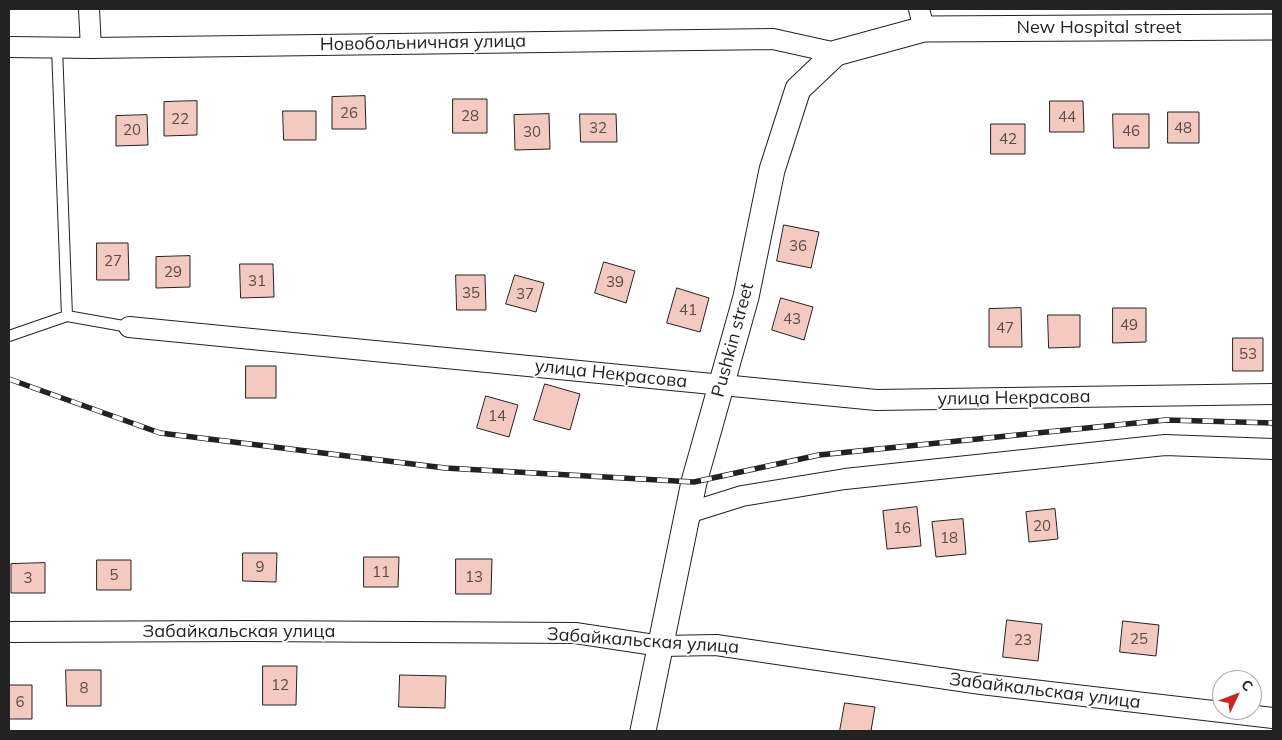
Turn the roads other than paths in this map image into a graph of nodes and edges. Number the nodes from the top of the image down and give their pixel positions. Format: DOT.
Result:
graph roads {
  1 [pos="89,9"];
  2 [pos="921,19"];
  3 [pos="1273,27"];
  4 [pos="9,47"];
  5 [pos="57,47"];
  6 [pos="91,48"];
  7 [pos="836,53"];
  8 [pos="67,316"];
  9 [pos="129,327"];
  10 [pos="9,336"];
  11 [pos="721,384"];
  12 [pos="1273,394"];
  13 [pos="1273,449"];
  14 [pos="688,513"];
  15 [pos="9,632"];
  16 [pos="661,646"];
  17 [pos="1273,718"];
  18 [pos="643,731"];
  1 -- 6 [label="street"];
  2 -- 3 [label="street, New Hospital street"];
  2 -- 7 [label="street, Pushkin street"];
  4 -- 5 [label="street, Новобольничная улица"];
  5 -- 6 [label="street, Новобольничная улица"];
  5 -- 8 [label="lane"];
  6 -- 7 [label="street, Новобольничная улица"];
  7 -- 11 [label="street, Pushkin street"];
  8 -- 9 [label="lane"];
  8 -- 10 [label="lane"];
  9 -- 11 [label="street, улица Некрасова"];
  11 -- 12 [label="street, улица Некрасова"];
  11 -- 14 [label="street, Pushkin street"];
  13 -- 14 [label="street"];
  14 -- 16 [label="street, Pushkin street"];
  15 -- 16 [label="street, Забайкальская улица"];
  16 -- 17 [label="street, Забайкальская улица"];
  16 -- 18 [label="street, Pushkin street"];
}
